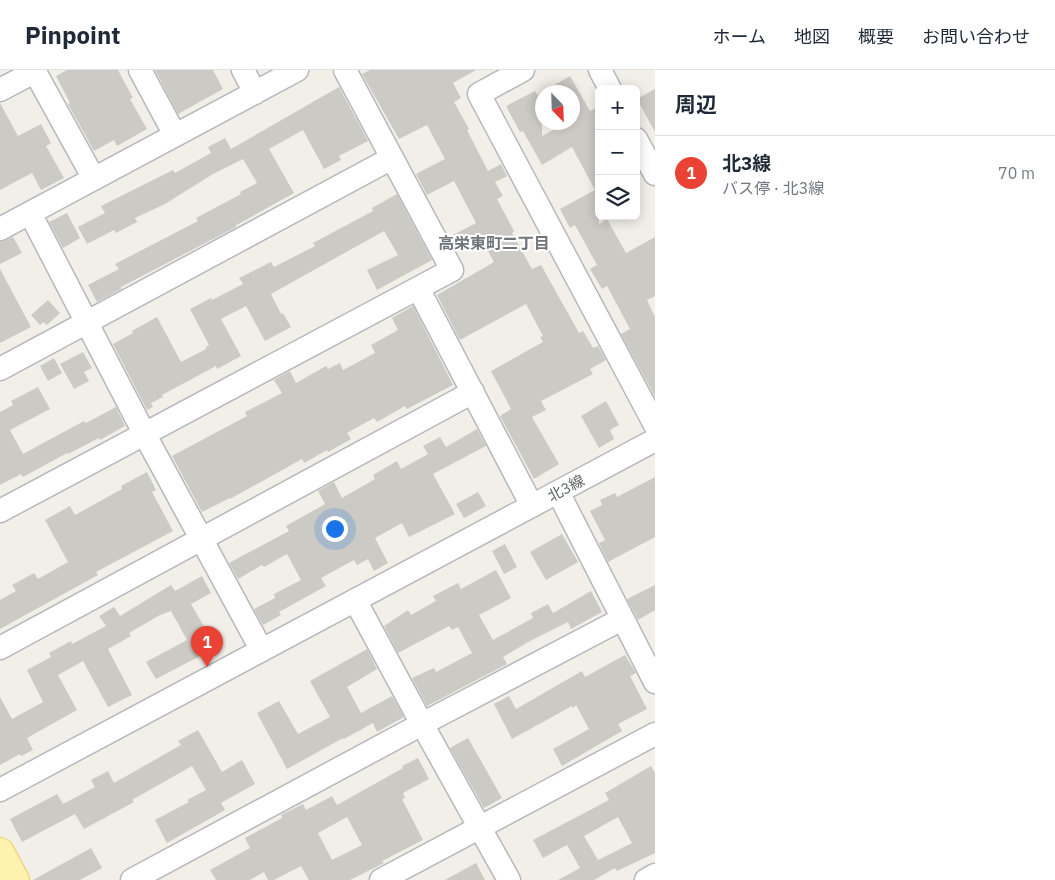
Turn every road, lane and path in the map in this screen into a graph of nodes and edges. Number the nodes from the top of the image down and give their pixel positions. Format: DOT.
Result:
graph roads {
  1 [pos="140,70"];
  2 [pos="243,70"];
  3 [pos="297,70"];
  4 [pos="345,70"];
  5 [pos="523,70"];
  6 [pos="600,70"];
  7 [pos="34,71"];
  8 [pos="608,85"];
  9 [pos="0,90"];
  10 [pos="255,93"];
  11 [pos="175,135"];
  12 [pos="640,146"];
  13 [pos="392,158"];
  14 [pos="655,174"];
  15 [pos="94,179"];
  16 [pos="30,213"];
  17 [pos="0,229"];
  18 [pos="418,288"];
  19 [pos="86,323"];
  20 [pos="0,369"];
  21 [pos="473,392"];
  22 [pos="655,425"];
  23 [pos="145,435"];
  24 [pos="655,440"];
  25 [pos="558,492"];
  26 [pos="532,506"];
  27 [pos="0,511"];
  28 [pos="202,538"];
  29 [pos="355,600"];
  30 [pos="622,619"];
  31 [pos="0,648"];
  32 [pos="261,649"];
  33 [pos="655,682"];
  34 [pos="422,724"];
  35 [pos="655,734"];
  36 [pos="0,790"];
  37 [pos="481,828"];
  38 [pos="0,852"];
  39 [pos="655,875"];
  40 [pos="15,880"];
  41 [pos="132,880"];
  42 [pos="381,880"];
  43 [pos="509,880"];
  44 [pos="646,880"];
  1 -- 11 [label="street"];
  2 -- 10 [label="street"];
  3 -- 10 [label="street"];
  4 -- 13 [label="street"];
  5 -- 22 [label="street"];
  6 -- 8 [label="street"];
  7 -- 9 [label="street"];
  7 -- 15 [label="street"];
  10 -- 11 [label="street"];
  11 -- 15 [label="street"];
  12 -- 14 [label="street"];
  13 -- 18 [label="street"];
  13 -- 19 [label="street"];
  15 -- 16 [label="street"];
  16 -- 17 [label="street"];
  16 -- 19 [label="street"];
  18 -- 21 [label="street"];
  18 -- 23 [label="street"];
  19 -- 20 [label="street"];
  19 -- 23 [label="street"];
  21 -- 26 [label="street"];
  21 -- 28 [label="street"];
  23 -- 27 [label="street"];
  23 -- 28 [label="street"];
  24 -- 25 [label="street, 北3線"];
  25 -- 26 [label="street, 北3線"];
  25 -- 30 [label="street"];
  26 -- 29 [label="street, 北3線"];
  28 -- 31 [label="street"];
  28 -- 32 [label="street"];
  29 -- 32 [label="street, 北3線"];
  29 -- 34 [label="street"];
  30 -- 33 [label="street"];
  30 -- 34 [label="street"];
  32 -- 36 [label="street, 北3線"];
  34 -- 37 [label="street"];
  34 -- 41 [label="street"];
  35 -- 37 [label="street"];
  37 -- 42 [label="street"];
  37 -- 43 [label="street"];
  38 -- 40 [label="main road"];
  39 -- 44 [label="street"];
}
